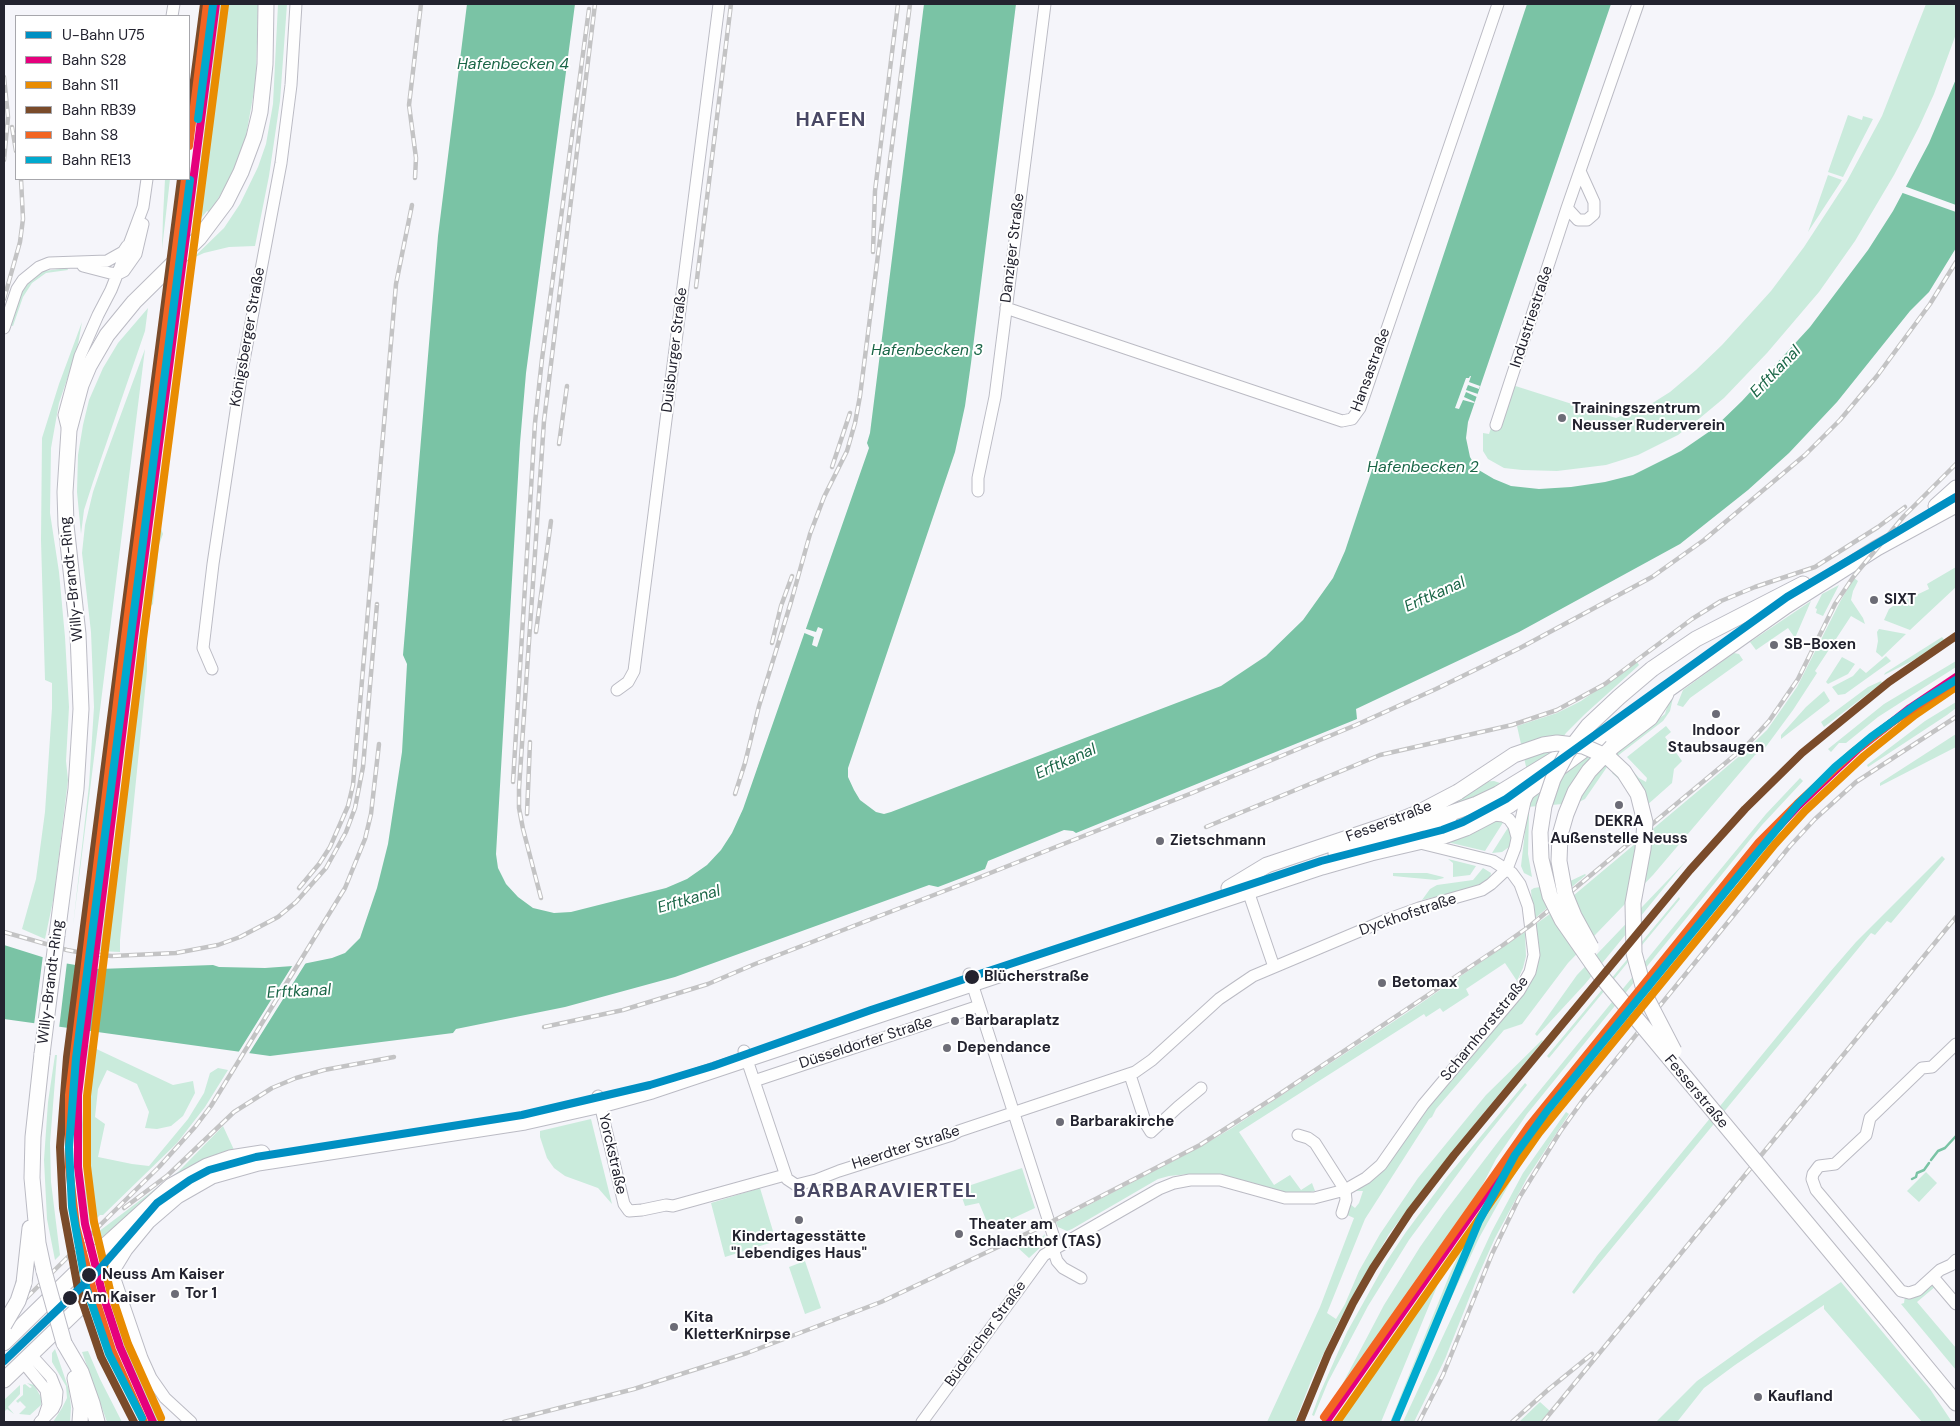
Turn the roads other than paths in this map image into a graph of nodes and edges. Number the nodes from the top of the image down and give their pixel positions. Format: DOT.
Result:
graph roads {
  1 [pos="266,4"];
  2 [pos="296,4"];
  3 [pos="719,4"];
  4 [pos="1045,4"];
  5 [pos="1498,4"];
  6 [pos="1638,4"];
  7 [pos="1580,171"];
  8 [pos="147,180"];
  9 [pos="143,207"];
  10 [pos="1567,208"];
  11 [pos="130,242"];
  12 [pos="60,262"];
  13 [pos="118,274"];
  14 [pos="1006,308"];
  15 [pos="4,328"];
  16 [pos="1496,425"];
  17 [pos="68,434"];
  18 [pos="1956,488"];
  19 [pos="978,491"];
  20 [pos="1956,494"];
  21 [pos="1956,505"];
  22 [pos="1936,506"];
  23 [pos="1956,514"];
  24 [pos="1810,585"];
  25 [pos="212,669"];
  26 [pos="1685,678"];
  27 [pos="617,690"];
  28 [pos="1529,792"];
  29 [pos="1477,804"];
  30 [pos="1494,815"];
  31 [pos="1383,838"];
  32 [pos="1517,838"];
  33 [pos="1419,842"];
  34 [pos="1505,872"];
  35 [pos="1229,888"];
  36 [pos="1248,891"];
  37 [pos="1274,967"];
  38 [pos="970,979"];
  39 [pos="979,1006"];
  40 [pos="1956,1044"];
  41 [pos="1674,1050"];
  42 [pos="746,1056"];
  43 [pos="1130,1075"];
  44 [pos="754,1080"];
  45 [pos="1201,1088"];
  46 [pos="600,1100"];
  47 [pos="1013,1113"];
  48 [pos="1298,1135"];
  49 [pos="785,1175"];
  50 [pos="1345,1190"];
  51 [pos="34,1212"];
  52 [pos="1342,1213"];
  53 [pos="1055,1248"];
  54 [pos="1956,1260"];
  55 [pos="86,1263"];
  56 [pos="111,1274"];
  57 [pos="1933,1277"];
  58 [pos="1081,1278"];
  59 [pos="1956,1304"];
  60 [pos="1894,1320"];
  61 [pos="5,1336"];
  62 [pos="64,1343"];
  63 [pos="27,1358"];
  64 [pos="4,1380"];
  65 [pos="1956,1387"];
  66 [pos="1956,1403"];
  67 [pos="42,1420"];
  68 [pos="80,1422"];
  69 [pos="97,1422"];
  70 [pos="191,1422"];
  71 [pos="922,1422"];
  1 -- 17 [label="main road, Willy-Brandt-Ring"];
  2 -- 25 [label="street, Königsberger Straße"];
  3 -- 27 [label="street, Duisburger Straße"];
  4 -- 14 [label="street, Danziger Straße"];
  5 -- 14 [label="street, Hansastraße"];
  6 -- 7 [label="street, Industriestraße"];
  7 -- 10 [label="street, Industriestraße"];
  7 -- 10 [label="street"];
  8 -- 9 [label="street"];
  9 -- 11 [label="street"];
  9 -- 13 [label="street"];
  10 -- 16 [label="street, Industriestraße"];
  11 -- 12 [label="street"];
  11 -- 13 [label="street"];
  12 -- 13 [label="street"];
  12 -- 15 [label="street"];
  13 -- 17 [label="street"];
  14 -- 19 [label="street, Danziger Straße"];
  17 -- 51 [label="main road, Willy-Brandt-Ring, bridge"];
  18 -- 22 [label="main road"];
  20 -- 22 [label="main road, Düsseldorfer Straße"];
  21 -- 24 [label="main road, Düsseldorfer Straße"];
  22 -- 24 [label="main road, Düsseldorfer Straße"];
  23 -- 24 [label="main road, Düsseldorfer Straße"];
  24 -- 26 [label="main road, Düsseldorfer Straße"];
  24 -- 29 [label="main road, Düsseldorfer Straße"];
  24 -- 60 [label="main road, Fesserstraße, bridge"];
  26 -- 28 [label="main road, Düsseldorfer Straße"];
  26 -- 41 [label="main road, Fesserstraße, bridge"];
  28 -- 30 [label="main road, Düsseldorfer Straße"];
  28 -- 32 [label="street"];
  29 -- 31 [label="main road, Düsseldorfer Straße"];
  29 -- 33 [label="street"];
  30 -- 32 [label="street"];
  30 -- 33 [label="main road, Düsseldorfer Straße"];
  31 -- 33 [label="street, Scharnhorststraße"];
  31 -- 35 [label="main road, Düsseldorfer Straße"];
  32 -- 34 [label="street"];
  33 -- 34 [label="street, Scharnhorststraße"];
  33 -- 36 [label="main road, Düsseldorfer Straße"];
  34 -- 37 [label="street, Dyckhofstraße"];
  34 -- 50 [label="street, Scharnhorststraße"];
  35 -- 38 [label="main road, Düsseldorfer Straße"];
  35 -- 41 [label="main road, Fesserstraße, bridge"];
  36 -- 37 [label="street"];
  36 -- 38 [label="main road, Düsseldorfer Straße"];
  37 -- 43 [label="street, Dyckhofstraße"];
  38 -- 39 [label="street"];
  38 -- 42 [label="main road, Düsseldorfer Straße"];
  39 -- 44 [label="street, Düsseldorfer Straße"];
  39 -- 47 [label="street"];
  40 -- 57 [label="street"];
  41 -- 60 [label="main road, Fesserstraße"];
  42 -- 44 [label="street"];
  42 -- 46 [label="main road, Düsseldorfer Straße"];
  43 -- 45 [label="street"];
  43 -- 47 [label="street, Dyckhofstraße"];
  44 -- 49 [label="street"];
  46 -- 49 [label="street, Yorckstraße"];
  46 -- 55 [label="main road, Düsseldorfer Straße"];
  46 -- 56 [label="main road, Düsseldorfer Straße"];
  47 -- 49 [label="street, Heerdter Straße"];
  47 -- 53 [label="street"];
  48 -- 50 [label="street"];
  50 -- 52 [label="street"];
  50 -- 53 [label="street, Scharnhorststraße"];
  51 -- 61 [label="main road, Willy-Brandt-Ring, bridge"];
  51 -- 62 [label="main road, Willy-Brandt-Ring, bridge"];
  53 -- 58 [label="street"];
  53 -- 71 [label="street, Büdericher Straße"];
  54 -- 57 [label="street"];
  55 -- 56 [label="street"];
  55 -- 61 [label="main road, Düsseldorfer Straße"];
  56 -- 63 [label="main road, Düsseldorfer Straße"];
  56 -- 70 [label="street"];
  57 -- 59 [label="street"];
  60 -- 65 [label="main road, Fesserstraße"];
  60 -- 66 [label="main road, Fesserstraße"];
  61 -- 63 [label="main road"];
  62 -- 68 [label="main road, Willy-Brandt-Ring"];
  62 -- 69 [label="main road"];
  63 -- 64 [label="main road, Düsseldorfer Straße"];
  63 -- 67 [label="street"];
}
